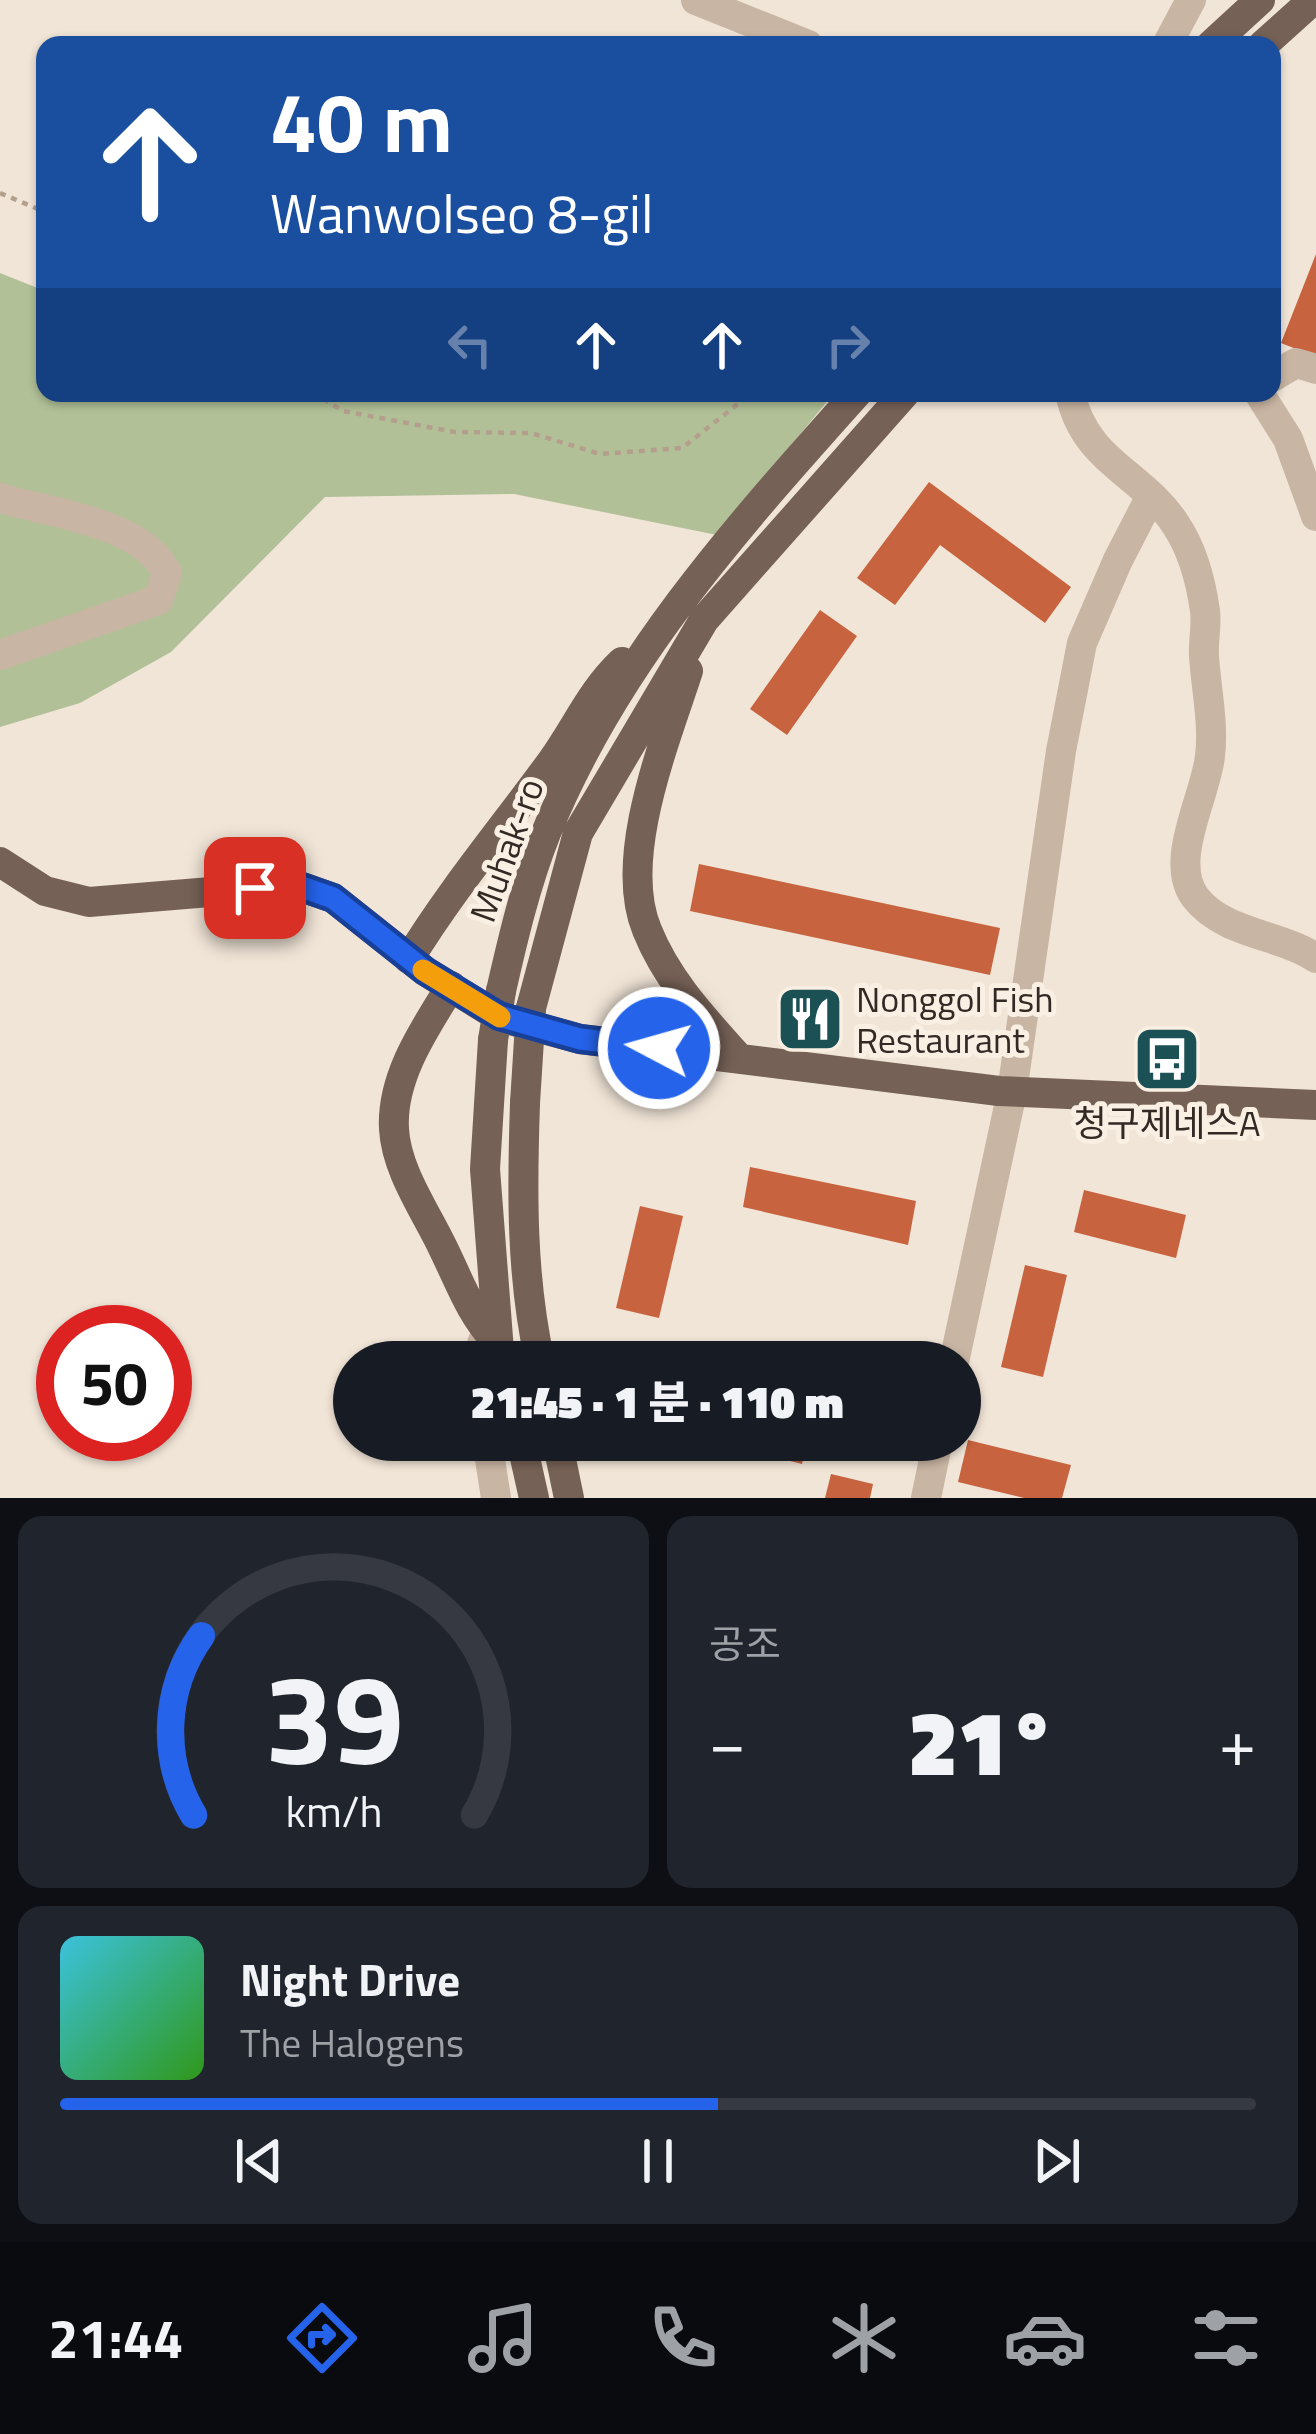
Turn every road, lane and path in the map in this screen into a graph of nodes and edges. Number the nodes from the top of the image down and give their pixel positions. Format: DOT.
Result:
graph roads {
  1 [pos="697,0"];
  2 [pos="1191,0"];
  3 [pos="1260,0"];
  4 [pos="1313,0"];
  5 [pos="786,36"];
  6 [pos="1172,36"];
  7 [pos="1221,36"];
  8 [pos="1273,36"];
  9 [pos="0,193"];
  10 [pos="36,208"];
  11 [pos="1316,369"];
  12 [pos="1281,372"];
  13 [pos="328,402"];
  14 [pos="741,402"];
  15 [pos="849,402"];
  16 [pos="897,402"];
  17 [pos="1072,402"];
  18 [pos="1265,402"];
  19 [pos="0,498"];
  20 [pos="1150,498"];
  21 [pos="1316,516"];
  22 [pos="704,620"];
  23 [pos="666,622"];
  24 [pos="0,655"];
  25 [pos="0,862"];
  26 [pos="410,958"];
  27 [pos="1316,958"];
  28 [pos="451,986"];
  29 [pos="497,1016"];
  30 [pos="738,1057"];
  31 [pos="1012,1092"];
  32 [pos="1316,1105"];
  33 [pos="484,1341"];
  34 [pos="491,1341"];
  35 [pos="535,1341"];
  36 [pos="959,1341"];
  37 [pos="490,1461"];
  38 [pos="526,1461"];
  39 [pos="561,1461"];
  40 [pos="934,1461"];
  41 [pos="496,1498"];
  42 [pos="534,1498"];
  43 [pos="569,1498"];
  44 [pos="926,1498"];
  1 -- 5 [label="street"];
  2 -- 6 [label="street"];
  3 -- 7 [label="main road"];
  4 -- 8 [label="main road"];
  9 -- 10 [label="path"];
  11 -- 12 [label="street"];
  13 -- 14 [label="path"];
  15 -- 23 [label="main road, Muhak-ro"];
  16 -- 22 [label="main road, Muhak-ro"];
  17 -- 20 [label="street"];
  18 -- 21 [label="street"];
  19 -- 24 [label="street"];
  20 -- 27 [label="street"];
  20 -- 31 [label="street"];
  22 -- 30 [label="main road, Muhak-ro"];
  22 -- 35 [label="main road, Muhak-ro, bridge"];
  23 -- 26 [label="main road, Muhak-ro"];
  23 -- 29 [label="main road, Muhak-ro"];
  25 -- 26 [label="main road"];
  26 -- 28 [label="main road"];
  28 -- 29 [label="main road"];
  28 -- 33 [label="main road, Muhak-ro"];
  29 -- 30 [label="main road"];
  29 -- 34 [label="main road, Muhak-ro"];
  30 -- 31 [label="main road"];
  31 -- 32 [label="main road"];
  31 -- 36 [label="street"];
  37 -- 41 [label="street"];
  38 -- 42 [label="main road"];
  39 -- 43 [label="main road"];
  40 -- 44 [label="street"];
}
